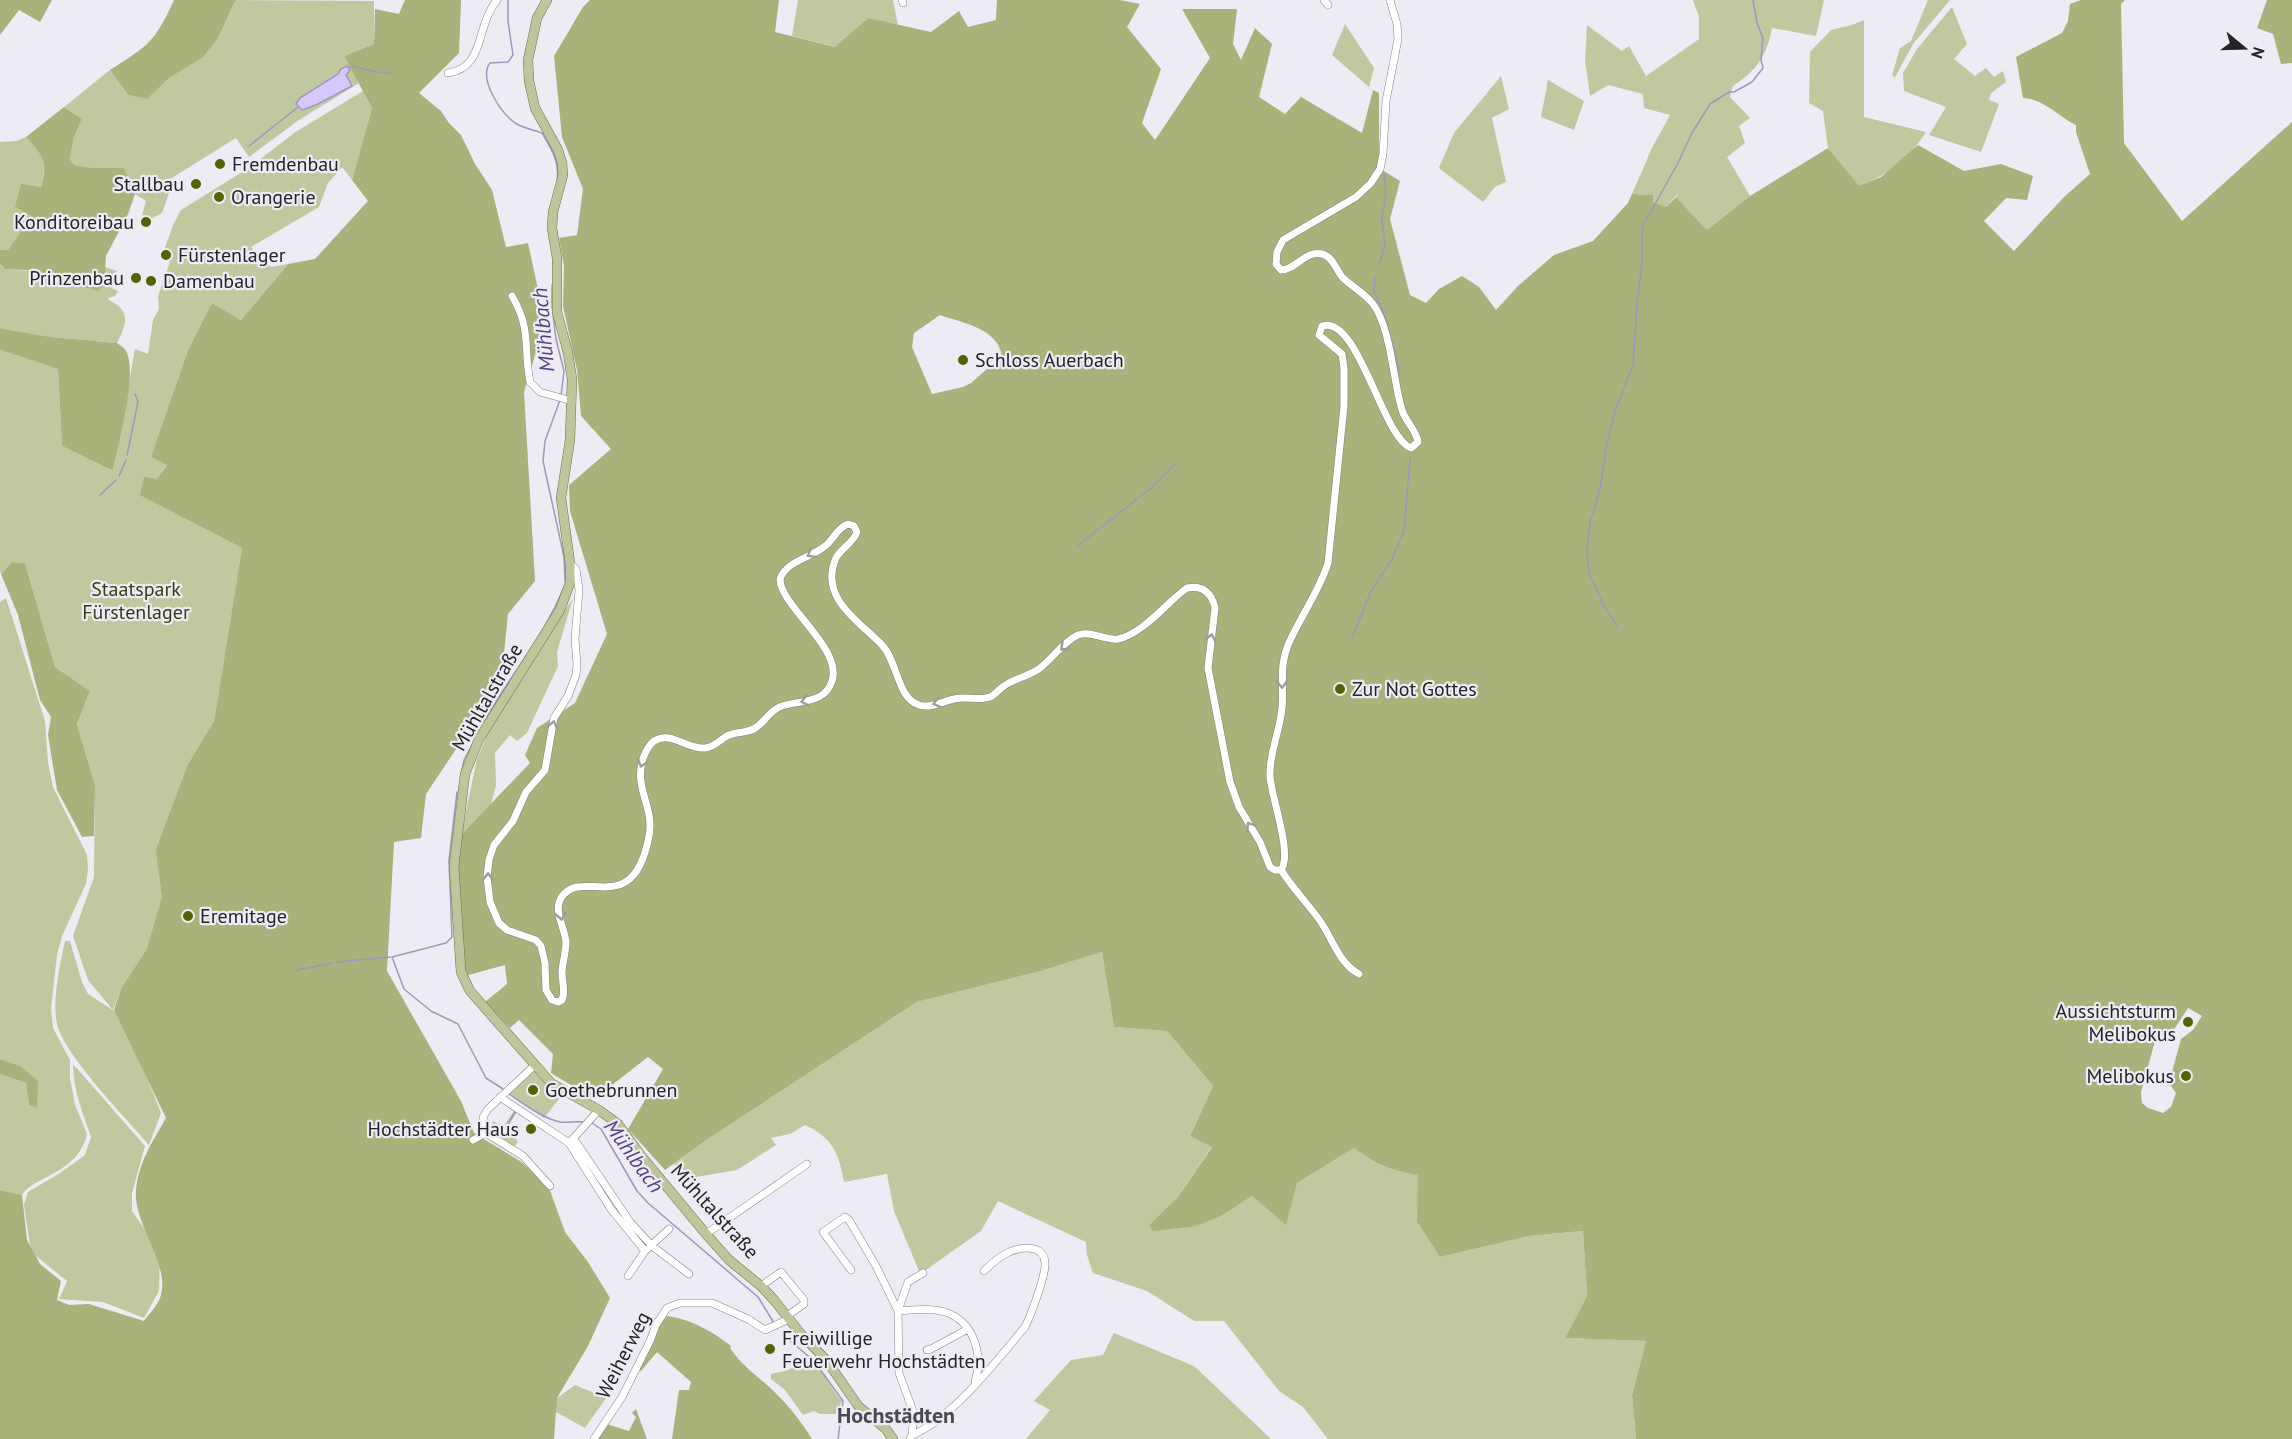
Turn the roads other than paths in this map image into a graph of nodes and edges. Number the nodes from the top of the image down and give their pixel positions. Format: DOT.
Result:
graph roads {
  1 [pos="497,0"];
  2 [pos="547,0"];
  3 [pos="1390,0"];
  4 [pos="448,73"];
  5 [pos="512,296"];
  6 [pos="568,400"];
  7 [pos="570,563"];
  8 [pos="1281,870"];
  9 [pos="1359,974"];
  10 [pos="536,1065"];
  11 [pos="504,1093"];
  12 [pos="599,1110"];
  13 [pos="486,1133"];
  14 [pos="473,1140"];
  15 [pos="572,1141"];
  16 [pos="807,1164"];
  17 [pos="550,1186"];
  18 [pos="614,1207"];
  19 [pos="669,1229"];
  20 [pos="706,1234"];
  21 [pos="652,1246"];
  22 [pos="645,1251"];
  23 [pos="851,1270"];
  24 [pos="984,1271"];
  25 [pos="923,1273"];
  26 [pos="689,1274"];
  27 [pos="628,1276"];
  28 [pos="761,1286"];
  29 [pos="898,1311"];
  30 [pos="788,1318"];
  31 [pos="968,1329"];
  32 [pos="927,1350"];
  33 [pos="979,1363"];
  34 [pos="991,1366"];
  35 [pos="975,1384"];
  36 [pos="911,1437"];
  37 [pos="594,1439"];
  38 [pos="893,1439"];
  1 -- 4 [label="street"];
  2 -- 6 [label="main road, Mühltalstraße"];
  3 -- 8 [label="street, one-way"];
  5 -- 6 [label="street"];
  6 -- 7 [label="main road, Mühltalstraße"];
  8 -- 7 [label="street, one-way"];
  7 -- 10 [label="main road, Mühltalstraße"];
  8 -- 9 [label="street"];
  10 -- 11 [label="street"];
  10 -- 12 [label="main road, Mühltalstraße"];
  11 -- 13 [label="street"];
  11 -- 15 [label="street"];
  12 -- 15 [label="street"];
  12 -- 20 [label="main road, Mühltalstraße"];
  13 -- 14 [label="street"];
  13 -- 17 [label="street"];
  15 -- 18 [label="street"];
  16 -- 20 [label="street"];
  18 -- 21 [label="street"];
  18 -- 22 [label="street"];
  19 -- 21 [label="street"];
  20 -- 28 [label="main road, Mühltalstraße"];
  21 -- 22 [label="street"];
  21 -- 26 [label="street"];
  22 -- 27 [label="street"];
  23 -- 29 [label="street"];
  24 -- 34 [label="street"];
  25 -- 29 [label="street"];
  28 -- 30 [label="main road, Mühltalstraße"];
  28 -- 30 [label="street"];
  29 -- 31 [label="street"];
  29 -- 36 [label="street"];
  30 -- 37 [label="street, Weiherweg"];
  30 -- 38 [label="main road, Mühltalstraße"];
  31 -- 32 [label="street"];
  31 -- 33 [label="street"];
  33 -- 34 [label="street"];
  33 -- 35 [label="street"];
  34 -- 35 [label="street"];
  35 -- 36 [label="street"];
}
